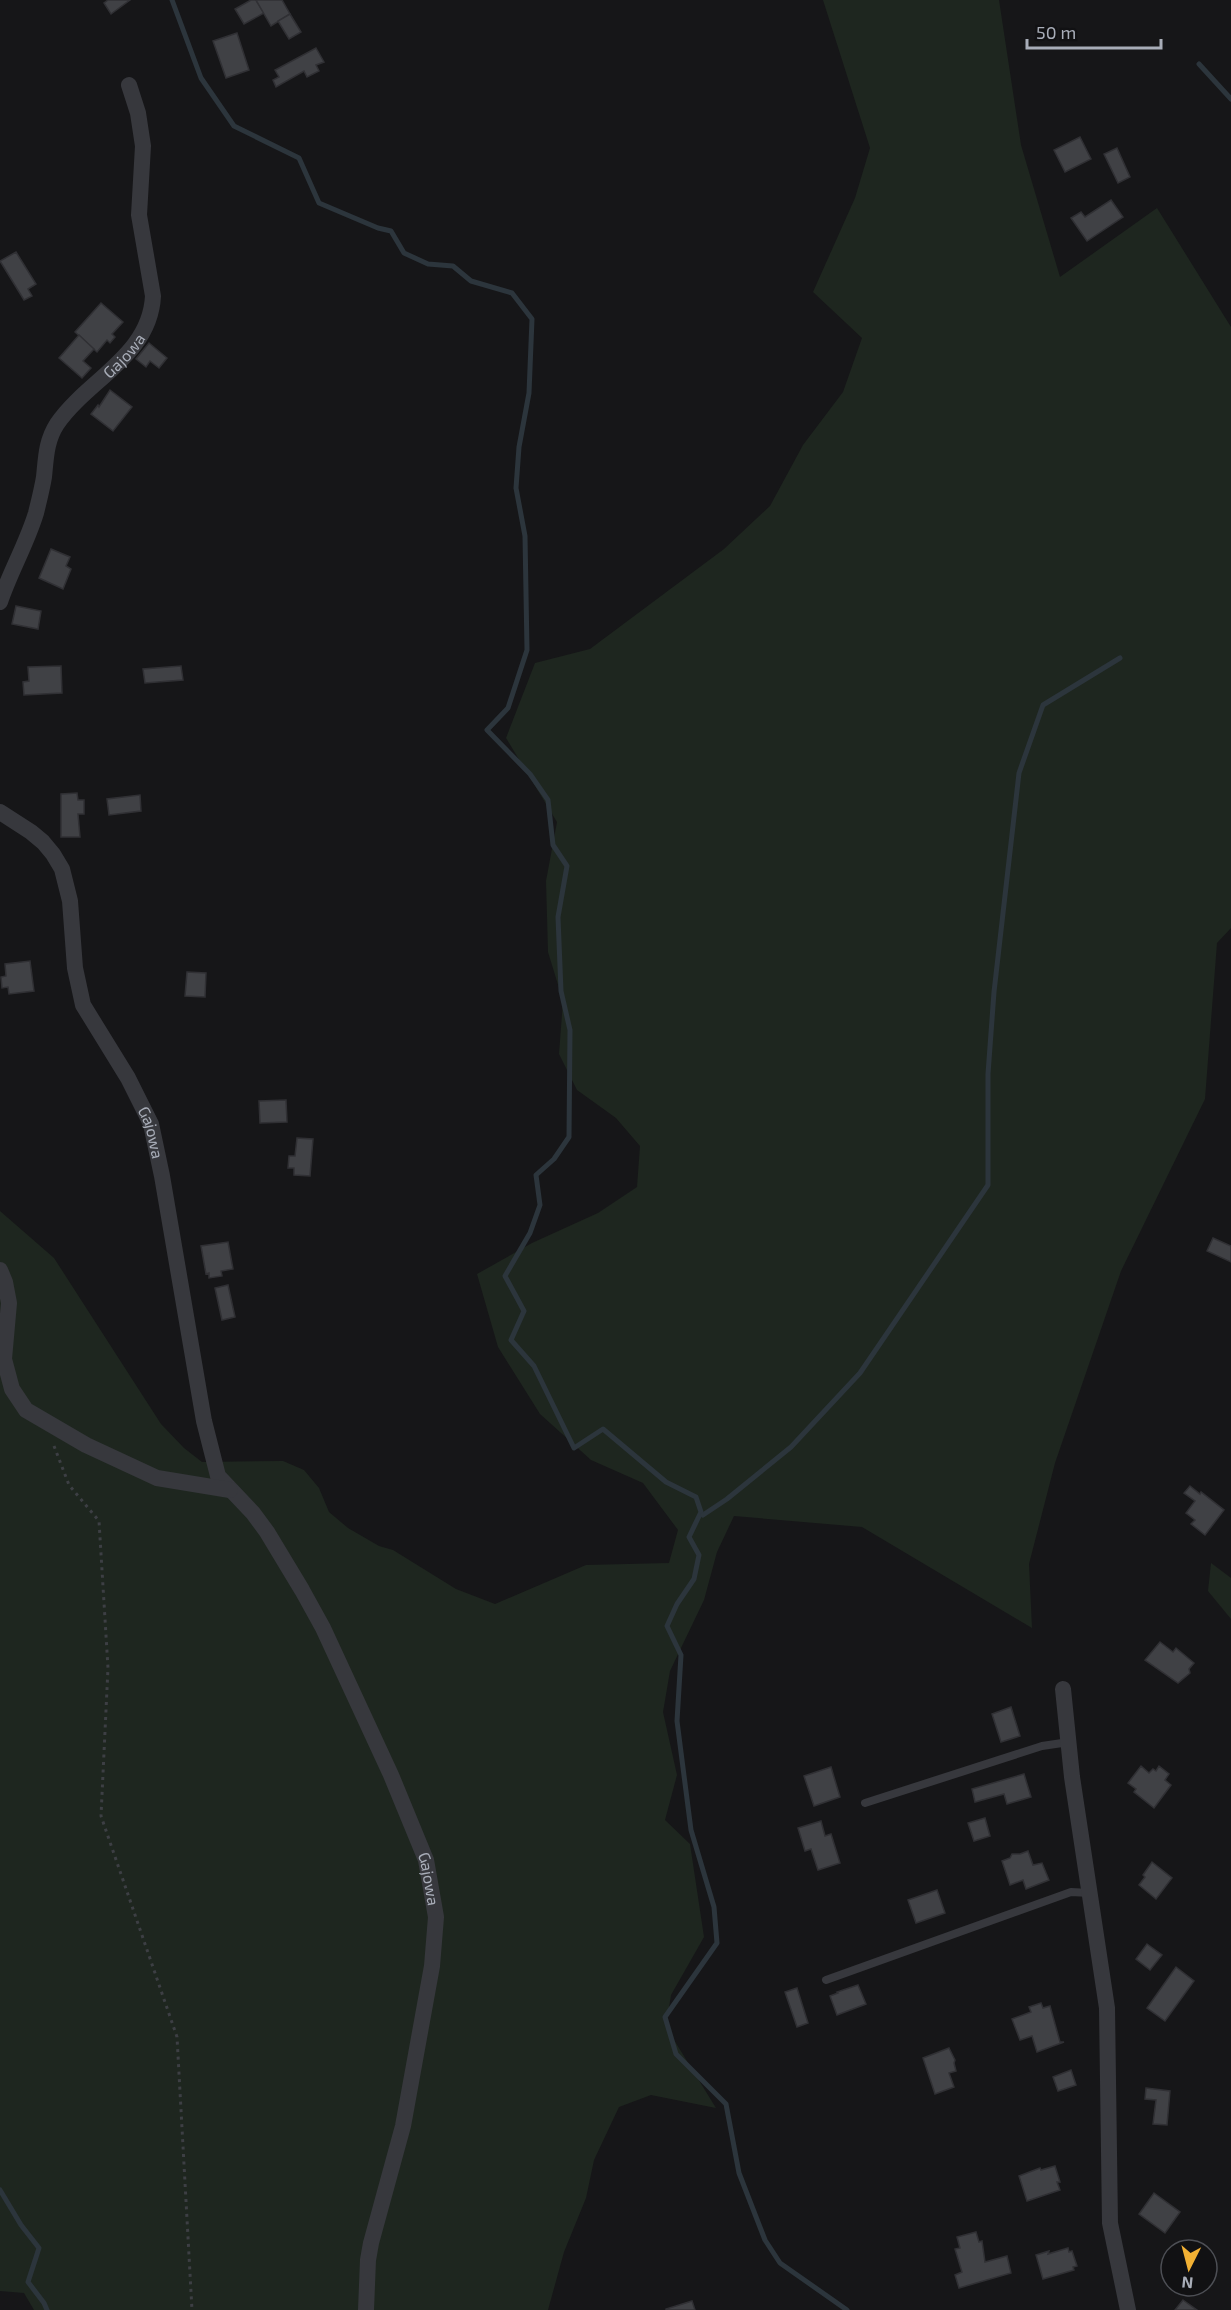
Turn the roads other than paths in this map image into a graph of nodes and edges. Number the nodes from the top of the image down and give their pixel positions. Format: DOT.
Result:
graph roads {
  1 [pos="129,85"];
  2 [pos="0,602"];
  3 [pos="0,812"];
  4 [pos="0,1270"];
  5 [pos="230,1490"];
  6 [pos="1063,1689"];
  7 [pos="1069,1743"];
  8 [pos="865,1803"];
  9 [pos="1091,1893"];
  10 [pos="826,1980"];
  11 [pos="366,2310"];
  12 [pos="1128,2310"];
  1 -- 2 [label="street, Gajowa"];
  3 -- 5 [label="street, Gajowa"];
  4 -- 5 [label="street"];
  5 -- 11 [label="street, Gajowa"];
  6 -- 7 [label="street"];
  7 -- 8 [label="lane"];
  7 -- 9 [label="street"];
  9 -- 10 [label="lane"];
  9 -- 12 [label="street"];
}
